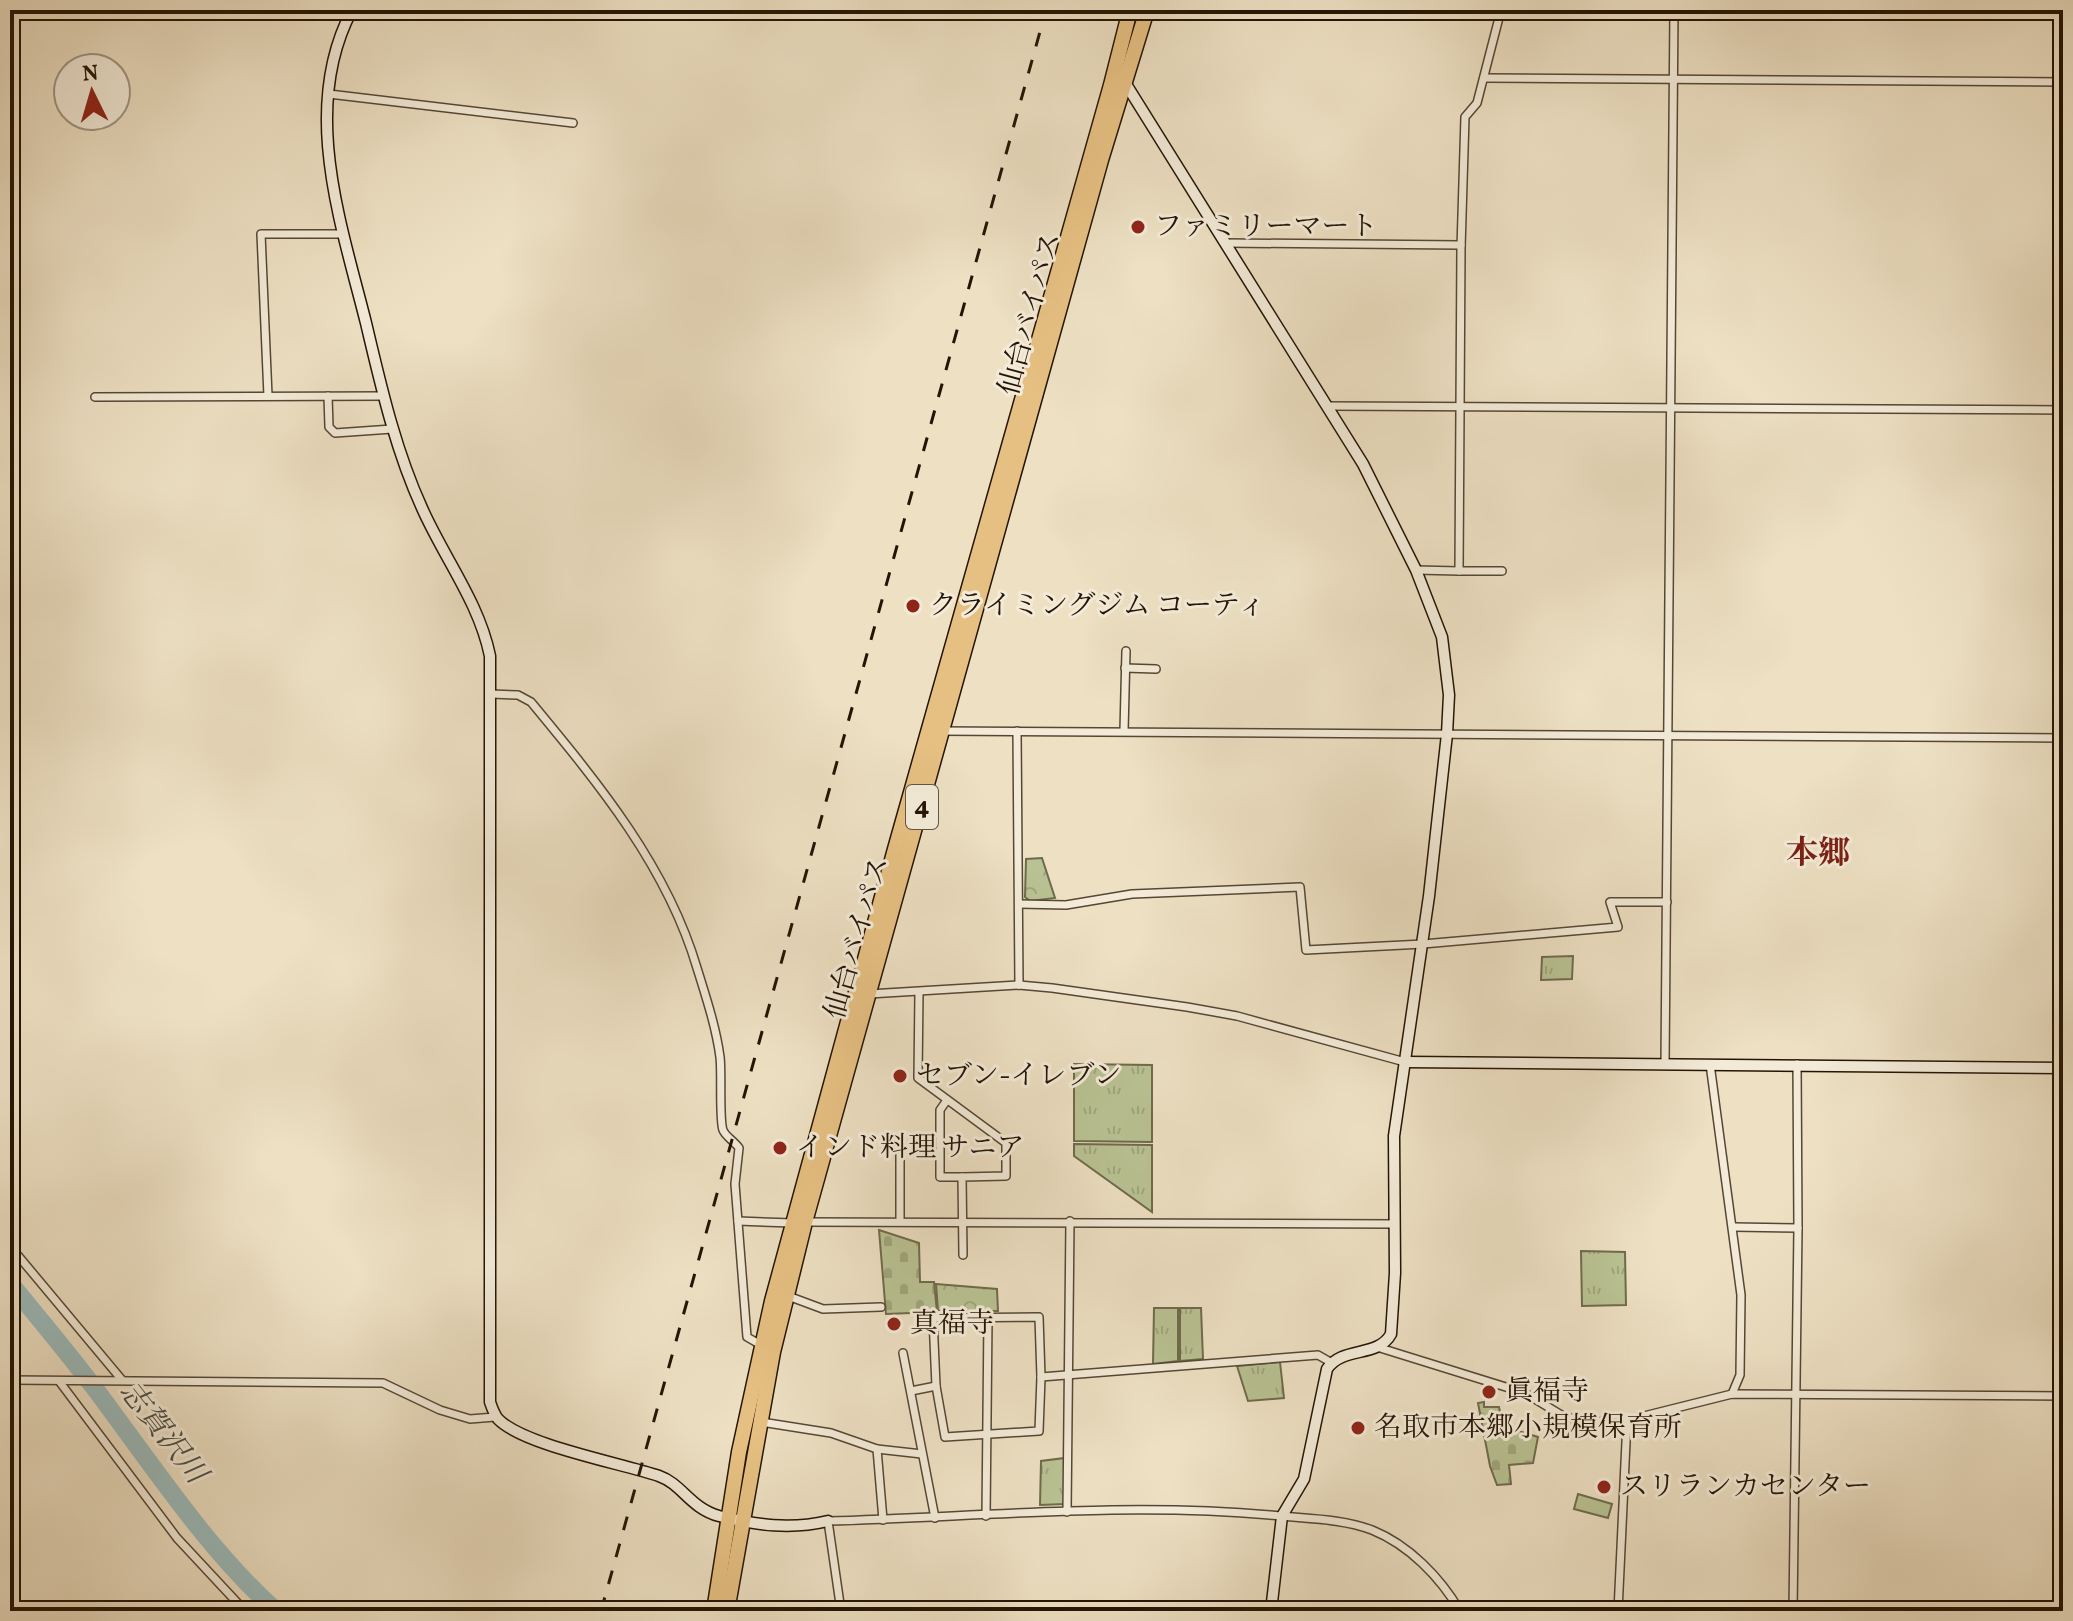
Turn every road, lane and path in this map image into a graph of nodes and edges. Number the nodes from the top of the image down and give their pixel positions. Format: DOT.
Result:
graph roads {
  1 [pos="352,10"];
  2 [pos="1130,10"];
  3 [pos="1147,10"];
  4 [pos="1501,10"];
  5 [pos="1674,10"];
  6 [pos="1484,78"];
  7 [pos="1674,79"];
  8 [pos="1124,81"];
  9 [pos="2063,82"];
  10 [pos="329,94"];
  11 [pos="573,123"];
  12 [pos="344,234"];
  13 [pos="1226,243"];
  14 [pos="1461,245"];
  15 [pos="268,396"];
  16 [pos="328,396"];
  17 [pos="384,396"];
  18 [pos="95,397"];
  19 [pos="1327,406"];
  20 [pos="1459,407"];
  21 [pos="1672,407"];
  22 [pos="2063,410"];
  23 [pos="392,429"];
  24 [pos="1416,570"];
  25 [pos="1459,571"];
  26 [pos="1502,571"];
  27 [pos="1126,651"];
  28 [pos="1125,668"];
  29 [pos="1156,669"];
  30 [pos="491,694"];
  31 [pos="936,730"];
  32 [pos="1017,731"];
  33 [pos="1124,731"];
  34 [pos="1447,734"];
  35 [pos="1669,735"];
  36 [pos="2063,738"];
  37 [pos="1667,902"];
  38 [pos="1019,904"];
  39 [pos="1423,944"];
  40 [pos="1019,985"];
  41 [pos="919,992"];
  42 [pos="869,994"];
  43 [pos="1405,1062"];
  44 [pos="1665,1064"];
  45 [pos="1710,1064"];
  46 [pos="1797,1064"];
  47 [pos="2063,1068"];
  48 [pos="947,1100"];
  49 [pos="900,1155"];
  50 [pos="962,1177"];
  51 [pos="738,1221"];
  52 [pos="900,1221"];
  53 [pos="962,1221"];
  54 [pos="1070,1221"];
  55 [pos="799,1222"];
  56 [pos="1394,1224"];
  57 [pos="1733,1227"];
  58 [pos="1798,1228"];
  59 [pos="10,1246"];
  60 [pos="963,1255"];
  61 [pos="786,1295"];
  62 [pos="881,1307"];
  63 [pos="988,1318"];
  64 [pos="761,1345"];
  65 [pos="1377,1347"];
  66 [pos="903,1353"];
  67 [pos="1332,1363"];
  68 [pos="1068,1376"];
  69 [pos="1041,1377"];
  70 [pos="10,1380"];
  71 [pos="119,1380"];
  72 [pos="62,1381"];
  73 [pos="936,1386"];
  74 [pos="911,1391"];
  75 [pos="1732,1394"];
  76 [pos="1795,1395"];
  77 [pos="2063,1396"];
  78 [pos="495,1417"];
  79 [pos="1627,1421"];
  80 [pos="761,1422"];
  81 [pos="988,1435"];
  82 [pos="877,1449"];
  83 [pos="922,1454"];
  84 [pos="1067,1512"];
  85 [pos="986,1516"];
  86 [pos="1282,1516"];
  87 [pos="935,1518"];
  88 [pos="736,1520"];
  89 [pos="883,1520"];
  90 [pos="828,1521"];
  91 [pos="245,1611"];
  92 [pos="714,1611"];
  93 [pos="727,1611"];
  94 [pos="841,1611"];
  95 [pos="1271,1611"];
  96 [pos="1460,1611"];
  97 [pos="1618,1611"];
  98 [pos="1793,1611"];
  1 -- 10 [label="street"];
  2 -- 31 [label="highway, 仙台バイパス / 4"];
  3 -- 8 [label="highway, 仙台バイパス / 4"];
  4 -- 6 [label="street"];
  5 -- 7 [label="street"];
  6 -- 7 [label="street"];
  6 -- 14 [label="street"];
  7 -- 9 [label="street"];
  7 -- 21 [label="street"];
  8 -- 13 [label="street"];
  8 -- 31 [label="highway, 仙台バイパス / 4"];
  10 -- 11 [label="street"];
  10 -- 12 [label="street"];
  12 -- 15 [label="street"];
  12 -- 17 [label="street"];
  13 -- 14 [label="street"];
  13 -- 19 [label="street"];
  14 -- 20 [label="street"];
  15 -- 16 [label="street"];
  15 -- 18 [label="street"];
  16 -- 17 [label="street"];
  16 -- 23 [label="street"];
  17 -- 23 [label="street"];
  19 -- 20 [label="street"];
  19 -- 24 [label="street"];
  20 -- 21 [label="street"];
  20 -- 25 [label="street"];
  21 -- 22 [label="street"];
  21 -- 35 [label="street"];
  23 -- 30 [label="street"];
  24 -- 25 [label="street"];
  24 -- 34 [label="street"];
  25 -- 26 [label="street"];
  27 -- 28 [label="street"];
  28 -- 29 [label="street"];
  28 -- 33 [label="street"];
  30 -- 51 [label="street"];
  30 -- 78 [label="street"];
  31 -- 32 [label="street"];
  31 -- 42 [label="highway, 仙台バイパス / 4"];
  31 -- 55 [label="highway, 仙台バイパス / 4"];
  32 -- 33 [label="street"];
  32 -- 38 [label="street"];
  33 -- 34 [label="street"];
  34 -- 35 [label="street"];
  34 -- 39 [label="street"];
  35 -- 36 [label="street"];
  35 -- 37 [label="street"];
  37 -- 39 [label="street"];
  37 -- 44 [label="street"];
  38 -- 39 [label="street"];
  38 -- 40 [label="street"];
  39 -- 43 [label="street"];
  40 -- 41 [label="street"];
  40 -- 43 [label="street"];
  41 -- 42 [label="street"];
  41 -- 48 [label="street"];
  42 -- 55 [label="highway, 仙台バイパス / 4"];
  43 -- 44 [label="street"];
  43 -- 56 [label="street"];
  44 -- 45 [label="street"];
  45 -- 46 [label="street"];
  45 -- 57 [label="street"];
  46 -- 47 [label="street"];
  46 -- 58 [label="street"];
  48 -- 50 [label="street"];
  48 -- 50 [label="street"];
  49 -- 52 [label="street"];
  50 -- 53 [label="street"];
  51 -- 55 [label="street"];
  51 -- 64 [label="street"];
  52 -- 53 [label="street"];
  52 -- 55 [label="street"];
  53 -- 54 [label="street"];
  53 -- 60 [label="street"];
  54 -- 56 [label="street"];
  54 -- 68 [label="street"];
  55 -- 61 [label="highway, 仙台バイパス / 4"];
  55 -- 64 [label="highway, 仙台バイパス / 4"];
  56 -- 65 [label="street"];
  57 -- 58 [label="street"];
  57 -- 75 [label="street"];
  58 -- 76 [label="street"];
  59 -- 71 [label="street"];
  61 -- 62 [label="street"];
  61 -- 80 [label="highway, 仙台バイパス / 4"];
  63 -- 69 [label="street"];
  63 -- 73 [label="street"];
  63 -- 81 [label="street"];
  64 -- 88 [label="highway, 仙台バイパス / 4"];
  65 -- 67 [label="street"];
  65 -- 79 [label="street"];
  66 -- 74 [label="street"];
  67 -- 68 [label="street"];
  67 -- 86 [label="street"];
  68 -- 69 [label="street"];
  68 -- 84 [label="street"];
  69 -- 81 [label="street"];
  70 -- 72 [label="street"];
  71 -- 72 [label="street"];
  71 -- 78 [label="street"];
  72 -- 91 [label="street"];
  73 -- 74 [label="street"];
  73 -- 81 [label="street"];
  74 -- 83 [label="street"];
  75 -- 76 [label="street"];
  75 -- 79 [label="street"];
  76 -- 77 [label="street"];
  76 -- 98 [label="street"];
  78 -- 88 [label="street"];
  79 -- 97 [label="street"];
  80 -- 82 [label="street"];
  80 -- 88 [label="highway, 仙台バイパス / 4"];
  81 -- 85 [label="street"];
  82 -- 83 [label="street"];
  82 -- 89 [label="street"];
  83 -- 87 [label="street"];
  84 -- 85 [label="street"];
  84 -- 86 [label="street"];
  85 -- 87 [label="street"];
  86 -- 95 [label="street"];
  86 -- 96 [label="street"];
  87 -- 89 [label="street"];
  88 -- 90 [label="street"];
  88 -- 92 [label="highway, 仙台バイパス / 4"];
  88 -- 93 [label="highway, 仙台バイパス / 4"];
  89 -- 90 [label="street"];
  90 -- 94 [label="street"];
}
